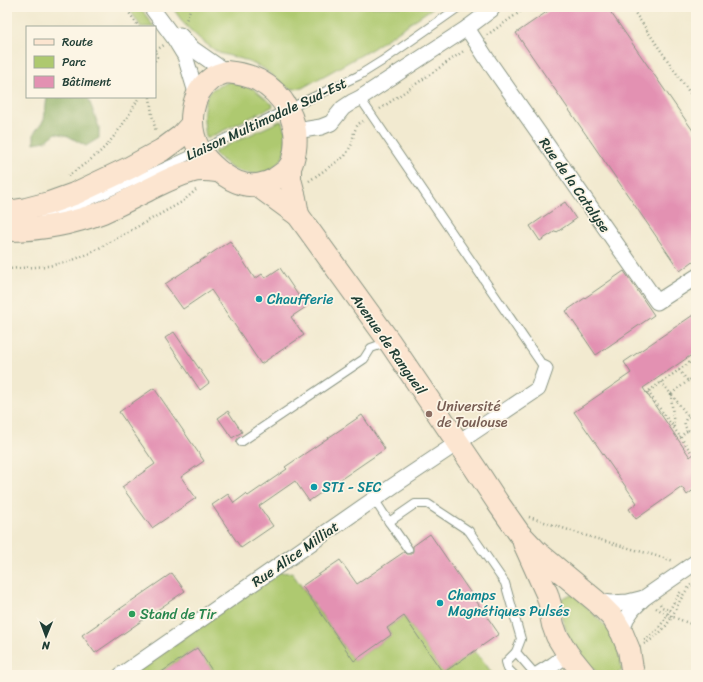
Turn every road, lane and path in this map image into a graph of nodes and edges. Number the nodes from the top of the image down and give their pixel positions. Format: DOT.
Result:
graph roads {
  1 [pos="125,7"];
  2 [pos="151,7"];
  3 [pos="160,7"];
  4 [pos="191,7"];
  5 [pos="459,7"];
  6 [pos="493,7"];
  7 [pos="526,7"];
  8 [pos="631,7"];
  9 [pos="138,26"];
  10 [pos="183,27"];
  11 [pos="467,28"];
  12 [pos="483,38"];
  13 [pos="169,42"];
  14 [pos="156,49"];
  15 [pos="461,53"];
  16 [pos="226,72"];
  17 [pos="197,96"];
  18 [pos="138,98"];
  19 [pos="150,98"];
  20 [pos="360,98"];
  21 [pos="696,102"];
  22 [pos="288,109"];
  23 [pos="379,110"];
  24 [pos="363,121"];
  25 [pos="192,124"];
  26 [pos="296,131"];
  27 [pos="157,136"];
  28 [pos="200,150"];
  29 [pos="290,166"];
  30 [pos="217,170"];
  31 [pos="66,176"];
  32 [pos="308,183"];
  33 [pos="257,185"];
  34 [pos="200,187"];
  35 [pos="62,212"];
  36 [pos="298,215"];
  37 [pos="38,216"];
  38 [pos="9,222"];
  39 [pos="7,268"];
  40 [pos="696,277"];
  41 [pos="389,342"];
  42 [pos="696,358"];
  43 [pos="546,369"];
  44 [pos="679,370"];
  45 [pos="696,376"];
  46 [pos="661,382"];
  47 [pos="688,382"];
  48 [pos="671,394"];
  49 [pos="696,414"];
  50 [pos="688,416"];
  51 [pos="674,428"];
  52 [pos="688,430"];
  53 [pos="696,432"];
  54 [pos="680,437"];
  55 [pos="464,438"];
  56 [pos="241,442"];
  57 [pos="696,448"];
  58 [pos="374,499"];
  59 [pos="389,522"];
  60 [pos="521,524"];
  61 [pos="408,549"];
  62 [pos="675,561"];
  63 [pos="696,562"];
  64 [pos="696,580"];
  65 [pos="687,584"];
  66 [pos="589,595"];
  67 [pos="648,600"];
  68 [pos="658,603"];
  69 [pos="551,608"];
  70 [pos="670,611"];
  71 [pos="670,616"];
  72 [pos="696,626"];
  73 [pos="630,638"];
  74 [pos="640,646"];
  75 [pos="516,652"];
  76 [pos="568,654"];
  77 [pos="630,672"];
  78 [pos="121,675"];
  79 [pos="514,675"];
  80 [pos="537,675"];
  81 [pos="585,675"];
  1 -- 9 [label="path"];
  2 -- 17 [label="street"];
  3 -- 16 [label="street"];
  4 -- 10 [label="path"];
  5 -- 22 [label="lane, Liaison Multimodale Sud-Est"];
  6 -- 11 [label="street"];
  7 -- 12 [label="path"];
  8 -- 21 [label="path"];
  11 -- 20 [label="street"];
  11 -- 40 [label="street, Rue de la Catalyse"];
  13 -- 14 [label="path"];
  15 -- 23 [label="path"];
  16 -- 17 [label="street"];
  16 -- 22 [label="street"];
  17 -- 25 [label="street"];
  18 -- 31 [label="path"];
  19 -- 27 [label="path"];
  20 -- 26 [label="street"];
  20 -- 43 [label="lane"];
  22 -- 26 [label="street"];
  22 -- 28 [label="lane, Liaison Multimodale Sud-Est"];
  24 -- 32 [label="path"];
  25 -- 28 [label="street"];
  25 -- 38 [label="street"];
  26 -- 29 [label="street"];
  28 -- 30 [label="street"];
  28 -- 35 [label="lane, Liaison Multimodale Sud-Est"];
  29 -- 33 [label="street"];
  29 -- 36 [label="street, Avenue de Rangueil"];
  30 -- 33 [label="street"];
  30 -- 38 [label="street"];
  33 -- 36 [label="street, Avenue de Rangueil"];
  34 -- 39 [label="path"];
  35 -- 37 [label="lane, Liaison Multimodale Sud-Est"];
  35 -- 38 [label="lane, Liaison Multimodale Sud-Est"];
  36 -- 41 [label="street, Avenue de Rangueil"];
  41 -- 55 [label="street, Avenue de Rangueil"];
  41 -- 56 [label="lane"];
  42 -- 44 [label="path"];
  43 -- 55 [label="street, Rue Alice Milliat"];
  44 -- 46 [label="path"];
  44 -- 47 [label="path"];
  45 -- 47 [label="path"];
  46 -- 48 [label="path"];
  46 -- 51 [label="path"];
  47 -- 48 [label="path"];
  48 -- 50 [label="path"];
  48 -- 51 [label="path"];
  49 -- 50 [label="path"];
  50 -- 52 [label="path"];
  51 -- 54 [label="path"];
  52 -- 53 [label="path"];
  52 -- 54 [label="path"];
  54 -- 57 [label="path"];
  55 -- 58 [label="street, Rue Alice Milliat"];
  55 -- 60 [label="street, Avenue de Rangueil"];
  58 -- 59 [label="lane"];
  58 -- 78 [label="street, Rue Alice Milliat"];
  59 -- 61 [label="lane"];
  59 -- 75 [label="lane"];
  60 -- 62 [label="path"];
  60 -- 66 [label="street, Avenue de Rangueil"];
  60 -- 69 [label="street, Avenue de Rangueil"];
  63 -- 67 [label="street"];
  64 -- 71 [label="path"];
  65 -- 70 [label="path"];
  66 -- 67 [label="street"];
  66 -- 69 [label="street"];
  66 -- 73 [label="street, Avenue de Rangueil"];
  67 -- 71 [label="path"];
  67 -- 73 [label="street"];
  68 -- 70 [label="path"];
  69 -- 76 [label="street, Avenue de Rangueil"];
  70 -- 71 [label="path"];
  71 -- 72 [label="path"];
  71 -- 73 [label="path"];
  71 -- 74 [label="path"];
  73 -- 77 [label="street, Avenue de Rangueil"];
  75 -- 79 [label="lane"];
  75 -- 80 [label="lane"];
  76 -- 80 [label="street"];
  76 -- 81 [label="street, Avenue de Rangueil"];
}
